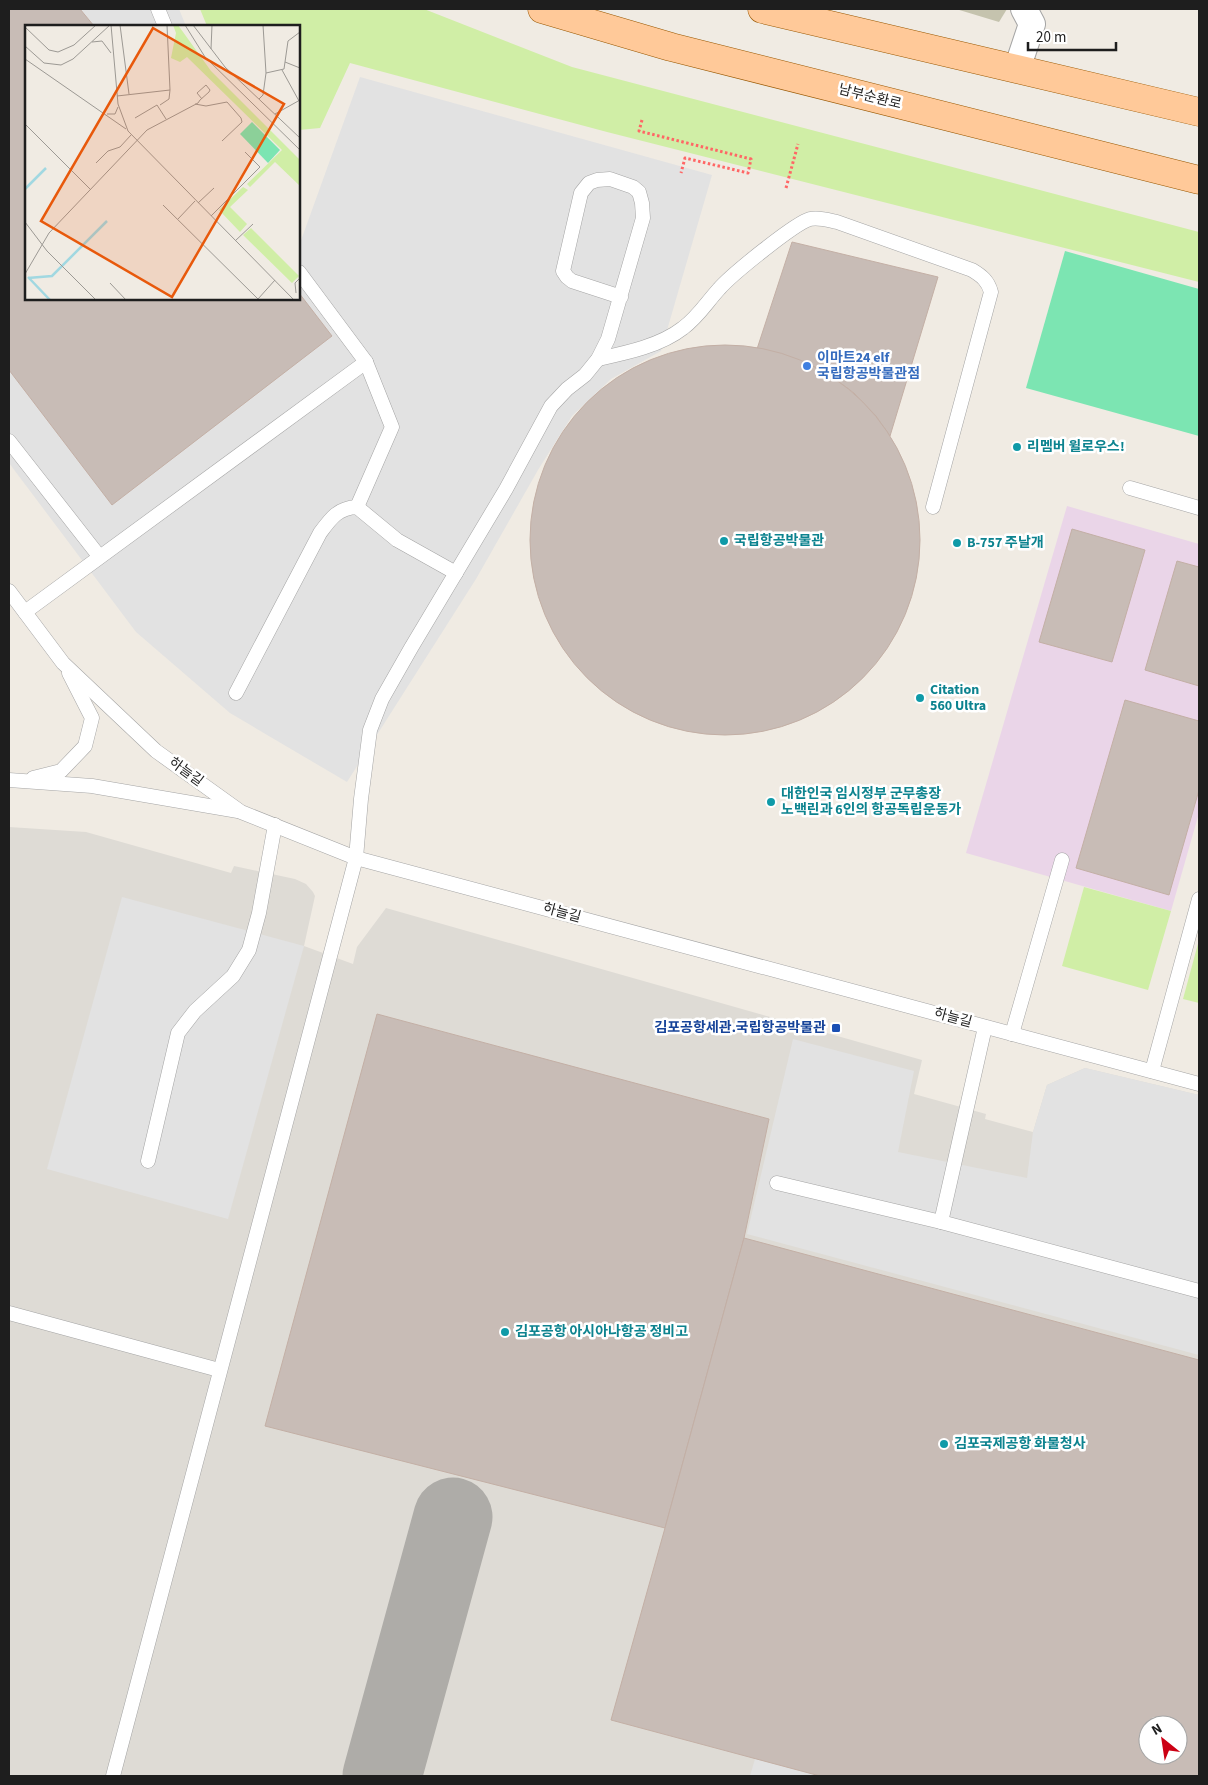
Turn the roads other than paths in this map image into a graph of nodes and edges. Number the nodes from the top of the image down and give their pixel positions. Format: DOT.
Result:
graph roads {
  1 [pos="158,9"];
  2 [pos="542,9"];
  3 [pos="762,9"];
  4 [pos="1024,9"];
  5 [pos="165,25"];
  6 [pos="1017,69"];
  7 [pos="1196,106"];
  8 [pos="1199,180"];
  9 [pos="300,273"];
  10 [pos="621,297"];
  11 [pos="598,359"];
  12 [pos="366,362"];
  13 [pos="9,441"];
  14 [pos="1130,488"];
  15 [pos="357,507"];
  16 [pos="933,507"];
  17 [pos="1199,508"];
  18 [pos="99,556"];
  19 [pos="456,573"];
  20 [pos="9,591"];
  21 [pos="25,612"];
  22 [pos="63,662"];
  23 [pos="236,693"];
  24 [pos="13,781"];
  25 [pos="241,812"];
  26 [pos="274,825"];
  27 [pos="356,858"];
  28 [pos="1062,860"];
  29 [pos="1199,899"];
  30 [pos="985,1027"];
  31 [pos="1012,1034"];
  32 [pos="1152,1072"];
  33 [pos="1199,1084"];
  34 [pos="148,1161"];
  35 [pos="777,1183"];
  36 [pos="941,1222"];
  37 [pos="1199,1291"];
  38 [pos="9,1313"];
  39 [pos="219,1370"];
  40 [pos="113,1776"];
  1 -- 5 [label="lane"];
  2 -- 8 [label="main road, 남부순환로"];
  3 -- 6 [label="main road"];
  4 -- 6 [label="street"];
  6 -- 7 [label="main road"];
  9 -- 12 [label="lane"];
  10 -- 10 [label="lane"];
  10 -- 11 [label="lane"];
  11 -- 16 [label="lane"];
  11 -- 19 [label="lane"];
  12 -- 15 [label="lane"];
  12 -- 18 [label="lane"];
  13 -- 18 [label="lane"];
  14 -- 17 [label="lane"];
  15 -- 19 [label="lane"];
  15 -- 23 [label="lane"];
  18 -- 21 [label="lane"];
  19 -- 27 [label="lane"];
  20 -- 21 [label="lane, 하늘길"];
  21 -- 22 [label="lane, 하늘길"];
  22 -- 24 [label="lane"];
  22 -- 25 [label="lane, 하늘길"];
  24 -- 25 [label="lane"];
  25 -- 26 [label="lane, 하늘길"];
  26 -- 27 [label="lane, 하늘길"];
  26 -- 34 [label="lane"];
  27 -- 30 [label="lane, 하늘길"];
  27 -- 39 [label="lane"];
  28 -- 31 [label="lane"];
  29 -- 32 [label="lane"];
  30 -- 31 [label="lane, 하늘길"];
  30 -- 36 [label="lane"];
  31 -- 32 [label="lane, 하늘길"];
  32 -- 33 [label="lane, 하늘길"];
  35 -- 36 [label="lane"];
  36 -- 37 [label="lane"];
  38 -- 39 [label="lane"];
  39 -- 40 [label="lane"];
}
